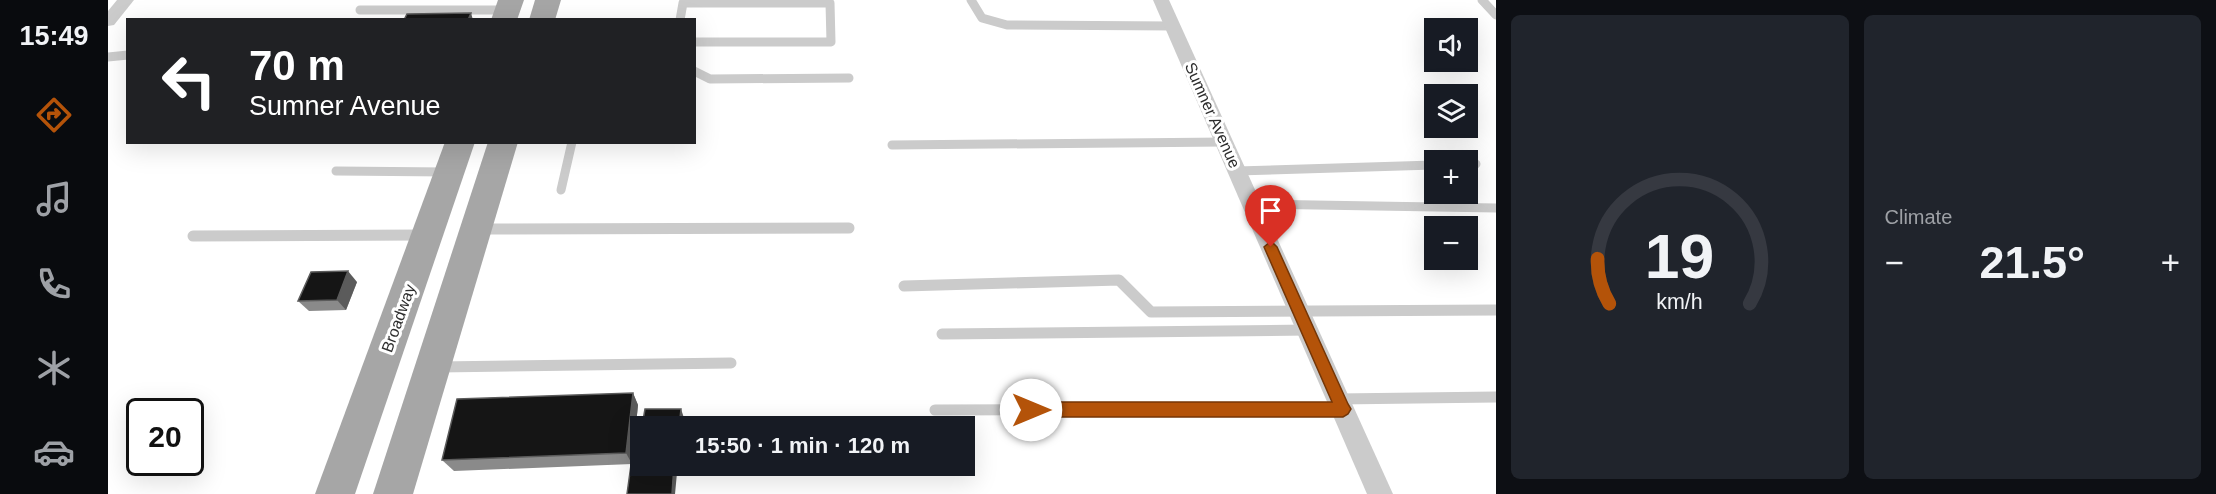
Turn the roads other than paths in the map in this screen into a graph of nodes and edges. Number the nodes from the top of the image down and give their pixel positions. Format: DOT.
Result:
graph roads {
  1 [pos="548,0"];
  2 [pos="971,0"];
  3 [pos="1161,0"];
  4 [pos="1482,0"];
  5 [pos="118,5"];
  6 [pos="360,10"];
  7 [pos="508,10"];
  8 [pos="1496,15"];
  9 [pos="543,18"];
  10 [pos="680,18"];
  11 [pos="108,21"];
  12 [pos="1173,26"];
  13 [pos="696,42"];
  14 [pos="126,56"];
  15 [pos="108,57"];
  16 [pos="696,72"];
  17 [pos="849,78"];
  18 [pos="1224,142"];
  19 [pos="502,144"];
  20 [pos="572,144"];
  21 [pos="892,146"];
  22 [pos="455,157"];
  23 [pos="1424,165"];
  24 [pos="336,171"];
  25 [pos="1237,171"];
  26 [pos="561,190"];
  27 [pos="1252,204"];
  28 [pos="1496,208"];
  29 [pos="849,228"];
  30 [pos="476,229"];
  31 [pos="428,235"];
  32 [pos="193,236"];
  33 [pos="904,286"];
  34 [pos="1299,310"];
  35 [pos="1496,310"];
  36 [pos="1308,330"];
  37 [pos="942,334"];
  38 [pos="731,363"];
  39 [pos="433,367"];
  40 [pos="1496,397"];
  41 [pos="1341,404"];
  42 [pos="935,410"];
  43 [pos="335,494"];
  44 [pos="393,494"];
  45 [pos="1380,494"];
  1 -- 9 [label="main road"];
  2 -- 12 [label="lane"];
  3 -- 12 [label="street, Sumner Avenue"];
  4 -- 8 [label="lane"];
  5 -- 11 [label="street"];
  6 -- 7 [label="lane"];
  10 -- 13 [label="lane"];
  12 -- 18 [label="street, Sumner Avenue"];
  14 -- 15 [label="lane"];
  16 -- 17 [label="lane"];
  18 -- 21 [label="lane"];
  18 -- 25 [label="street, Sumner Avenue"];
  19 -- 30 [label="main road"];
  20 -- 26 [label="lane"];
  22 -- 24 [label="lane"];
  22 -- 31 [label="main road, Broadway"];
  23 -- 25 [label="lane"];
  25 -- 27 [label="street, Sumner Avenue"];
  27 -- 28 [label="lane"];
  27 -- 34 [label="street, Sumner Avenue"];
  29 -- 30 [label="lane"];
  30 -- 39 [label="main road"];
  31 -- 32 [label="lane"];
  31 -- 43 [label="main road, Broadway"];
  33 -- 34 [label="lane"];
  34 -- 35 [label="lane"];
  34 -- 36 [label="street, Sumner Avenue"];
  36 -- 37 [label="lane"];
  36 -- 41 [label="street, Sumner Avenue"];
  38 -- 39 [label="lane"];
  39 -- 44 [label="main road"];
  40 -- 41 [label="lane"];
  41 -- 42 [label="lane"];
  41 -- 45 [label="street, Sumner Avenue"];
}
